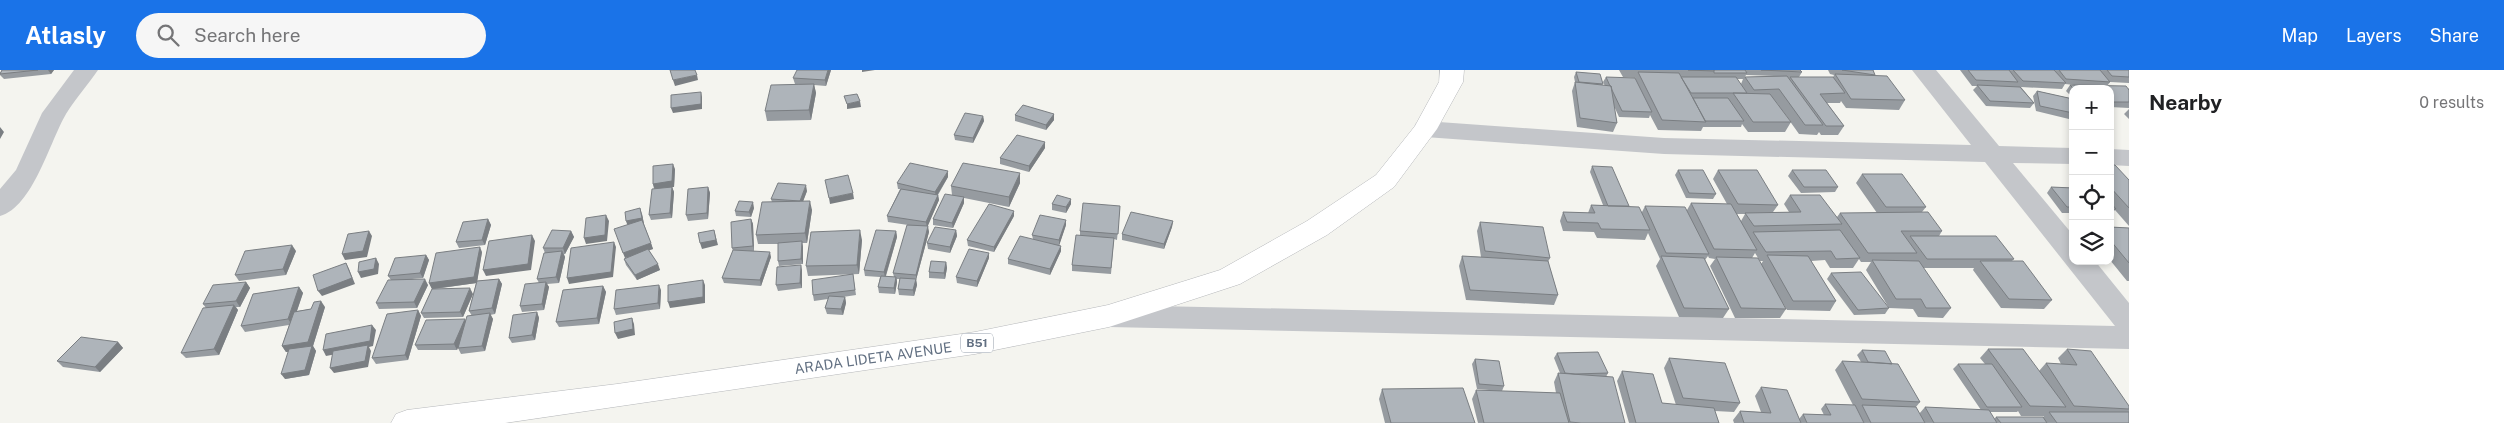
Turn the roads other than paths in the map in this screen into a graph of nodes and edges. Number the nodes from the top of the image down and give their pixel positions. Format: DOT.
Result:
graph roads {
  1 [pos="86,70"];
  2 [pos="1452,70"];
  3 [pos="1924,70"];
  4 [pos="1425,129"];
  5 [pos="1990,152"];
  6 [pos="2069,156"];
  7 [pos="2114,157"];
  8 [pos="2129,158"];
  9 [pos="0,207"];
  10 [pos="2069,249"];
  11 [pos="2082,265"];
  12 [pos="1108,316"];
  13 [pos="2129,323"];
  14 [pos="2129,338"];
  15 [pos="407,423"];
  1 -- 9 [label="street"];
  2 -- 4 [label="highway, ARADA LIDETA AVENUE / B51"];
  3 -- 5 [label="street"];
  4 -- 5 [label="street"];
  4 -- 12 [label="highway, ARADA LIDETA AVENUE / B51"];
  5 -- 6 [label="street"];
  5 -- 10 [label="street"];
  7 -- 8 [label="street"];
  11 -- 13 [label="street"];
  12 -- 14 [label="street"];
  12 -- 15 [label="highway, ARADA LIDETA AVENUE / B51"];
}
